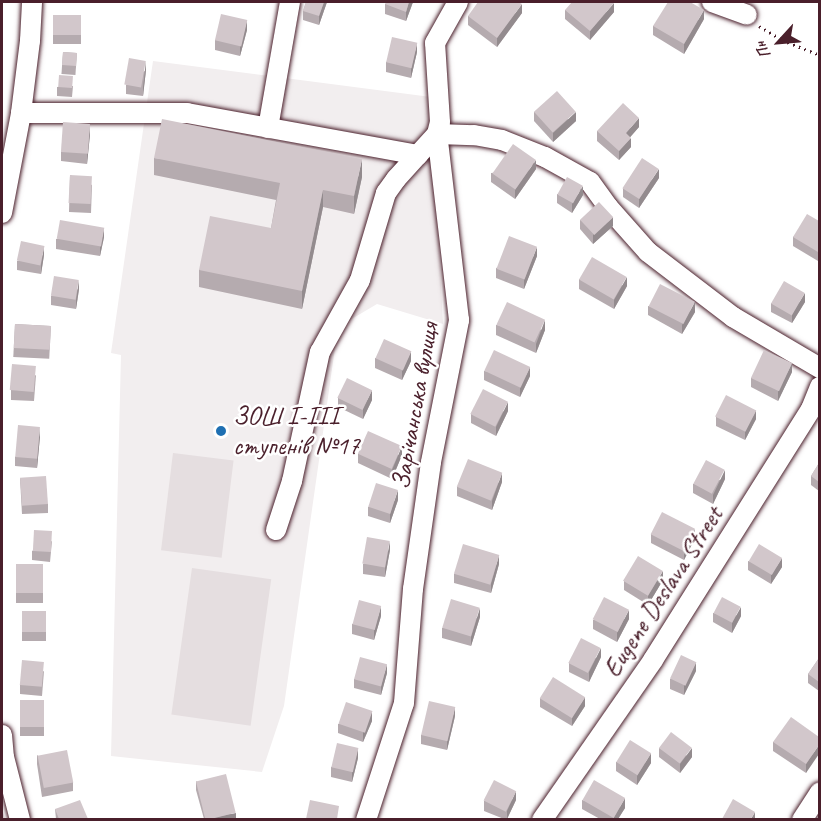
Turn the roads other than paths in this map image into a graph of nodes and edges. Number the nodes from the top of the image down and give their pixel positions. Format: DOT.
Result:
graph roads {
  1 [pos="32,2"];
  2 [pos="290,2"];
  3 [pos="458,2"];
  4 [pos="712,2"];
  5 [pos="747,15"];
  6 [pos="21,113"];
  7 [pos="268,128"];
  8 [pos="437,134"];
  9 [pos="418,155"];
  10 [pos="2,213"];
  11 [pos="819,368"];
  12 [pos="819,387"];
  13 [pos="276,530"];
  14 [pos="2,735"];
  15 [pos="819,792"];
  16 [pos="20,819"];
  17 [pos="366,819"];
  18 [pos="542,819"];
  19 [pos="802,819"];
  1 -- 6 [label="street"];
  2 -- 7 [label="street"];
  3 -- 8 [label="street, Зарічанська вулиця"];
  4 -- 5 [label="street"];
  6 -- 7 [label="street"];
  6 -- 10 [label="street"];
  7 -- 9 [label="street"];
  8 -- 9 [label="street"];
  8 -- 11 [label="street"];
  8 -- 17 [label="street, Зарічанська вулиця"];
  9 -- 13 [label="street"];
  12 -- 18 [label="street, Eugene Deslava Street"];
  14 -- 16 [label="street"];
  15 -- 19 [label="street"];
}
